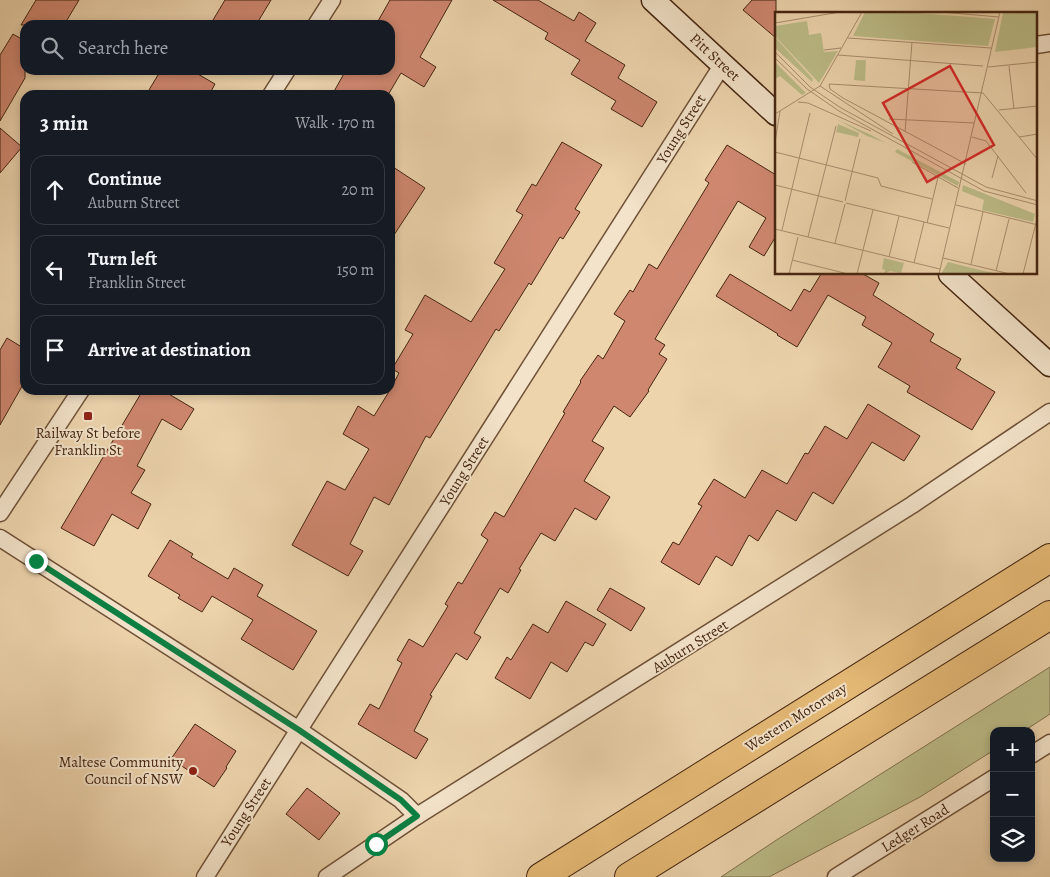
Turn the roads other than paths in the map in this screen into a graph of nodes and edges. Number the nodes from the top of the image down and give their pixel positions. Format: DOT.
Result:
graph roads {
  1 [pos="332,0"];
  2 [pos="653,0"];
  3 [pos="319,20"];
  4 [pos="723,64"];
  5 [pos="284,75"];
  6 [pos="274,90"];
  7 [pos="775,113"];
  8 [pos="951,275"];
  9 [pos="1050,365"];
  10 [pos="78,395"];
  11 [pos="1050,412"];
  12 [pos="0,513"];
  13 [pos="0,538"];
  14 [pos="1050,558"];
  15 [pos="1050,615"];
  16 [pos="299,730"];
  17 [pos="1050,743"];
  18 [pos="1035,752"];
  19 [pos="990,781"];
  20 [pos="417,816"];
  21 [pos="204,877"];
  22 [pos="327,877"];
  23 [pos="541,877"];
  24 [pos="629,877"];
  25 [pos="836,877"];
  1 -- 3 [label="street"];
  2 -- 4 [label="main road, Pitt Street"];
  4 -- 7 [label="main road, Pitt Street"];
  4 -- 16 [label="street, Young Street"];
  5 -- 6 [label="street"];
  8 -- 9 [label="main road"];
  10 -- 12 [label="street"];
  11 -- 20 [label="street, Auburn Street"];
  13 -- 16 [label="street"];
  14 -- 23 [label="highway, Western Motorway"];
  15 -- 24 [label="highway"];
  16 -- 20 [label="street"];
  16 -- 21 [label="street, Young Street"];
  17 -- 18 [label="street"];
  19 -- 25 [label="street, Ledger Road"];
  20 -- 22 [label="street, Auburn Street"];
}
